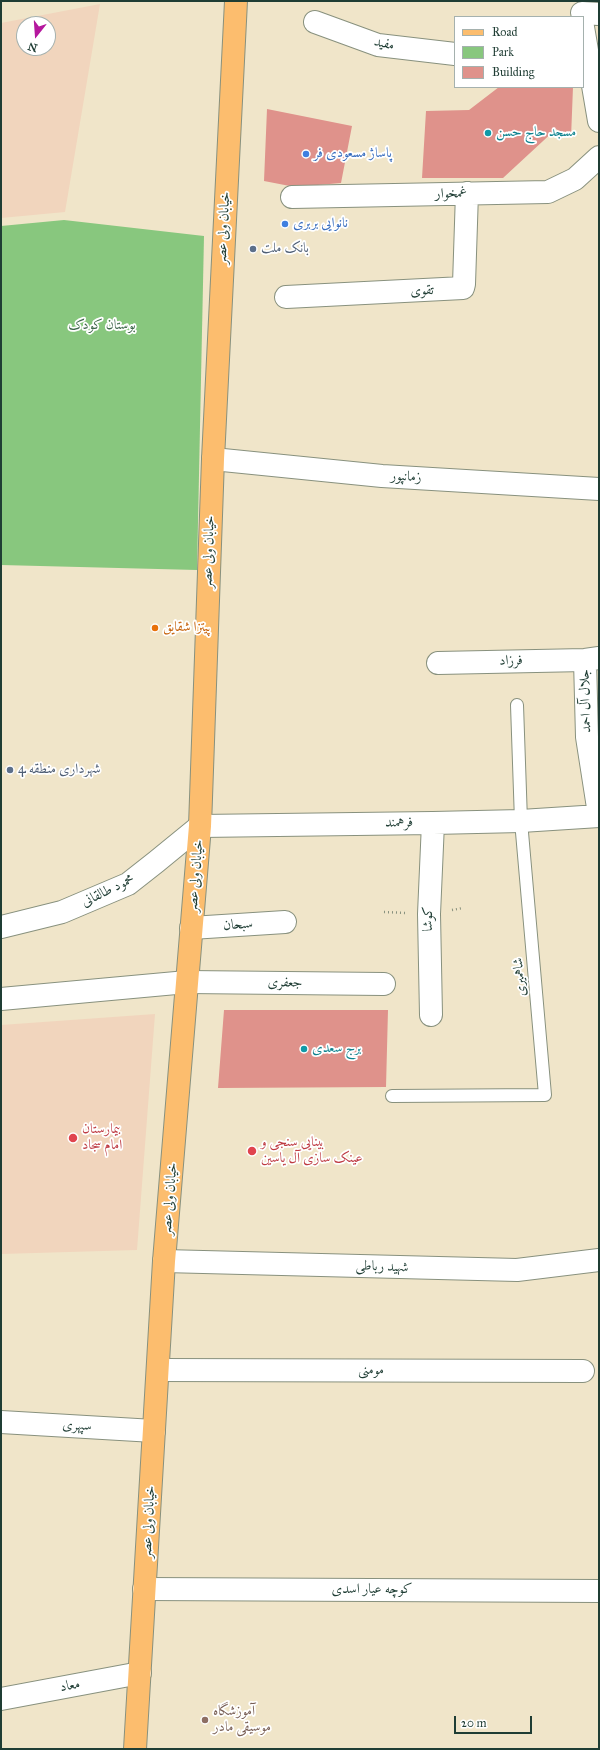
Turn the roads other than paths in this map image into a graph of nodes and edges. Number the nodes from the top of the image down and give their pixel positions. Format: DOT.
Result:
graph roads {
  1 [pos="236,1"];
  2 [pos="585,14"];
  3 [pos="315,22"];
  4 [pos="584,48"];
  5 [pos="454,54"];
  6 [pos="599,121"];
  7 [pos="599,157"];
  8 [pos="467,193"];
  9 [pos="292,197"];
  10 [pos="286,297"];
  11 [pos="213,459"];
  12 [pos="599,489"];
  13 [pos="592,659"];
  14 [pos="438,663"];
  15 [pos="517,705"];
  16 [pos="599,815"];
  17 [pos="521,820"];
  18 [pos="433,823"];
  19 [pos="200,826"];
  20 [pos="285,922"];
  21 [pos="1,927"];
  22 [pos="191,928"];
  23 [pos="187,982"];
  24 [pos="384,984"];
  25 [pos="1,999"];
  26 [pos="431,1015"];
  27 [pos="392,1096"];
  28 [pos="599,1260"];
  29 [pos="164,1261"];
  30 [pos="158,1370"];
  31 [pos="583,1371"];
  32 [pos="1,1422"];
  33 [pos="154,1431"];
  34 [pos="144,1589"];
  35 [pos="599,1591"];
  36 [pos="140,1672"];
  37 [pos="1,1699"];
  38 [pos="135,1749"];
  1 -- 11 [label="main road, خیابان ولی عصر"];
  2 -- 4 [label="street"];
  3 -- 5 [label="street, مفید"];
  4 -- 6 [label="street"];
  7 -- 8 [label="street, غمخوار"];
  8 -- 9 [label="street, غمخوار"];
  8 -- 10 [label="street, تقوی"];
  11 -- 12 [label="street, زمانپور"];
  11 -- 19 [label="main road, خیابان ولی عصر"];
  13 -- 14 [label="street, فرزاد"];
  13 -- 16 [label="street, جلال آل احمد"];
  15 -- 17 [label="lane, شاهمیری"];
  16 -- 17 [label="street, فرهمند"];
  17 -- 18 [label="street, فرهمند"];
  17 -- 27 [label="lane, شاهمیری"];
  18 -- 19 [label="street, فرهمند"];
  18 -- 26 [label="street, کوشا"];
  19 -- 21 [label="street, محمود طالقانی"];
  19 -- 22 [label="main road, خیابان ولی عصر"];
  20 -- 22 [label="street, سبحان"];
  22 -- 23 [label="main road, خیابان ولی عصر"];
  23 -- 24 [label="street, جعفری"];
  23 -- 25 [label="street"];
  23 -- 29 [label="main road, خیابان ولی عصر"];
  28 -- 29 [label="street, شهید رباطی"];
  29 -- 30 [label="main road, خیابان ولی عصر"];
  30 -- 31 [label="street, مومنی"];
  30 -- 33 [label="main road, خیابان ولی عصر"];
  32 -- 33 [label="street, سپهری"];
  33 -- 34 [label="main road, خیابان ولی عصر"];
  34 -- 35 [label="street, کوچه عیار اسدی"];
  34 -- 36 [label="main road, خیابان ولی عصر"];
  36 -- 37 [label="street, معاد"];
  36 -- 38 [label="main road, خیابان ولی عصر"];
}
